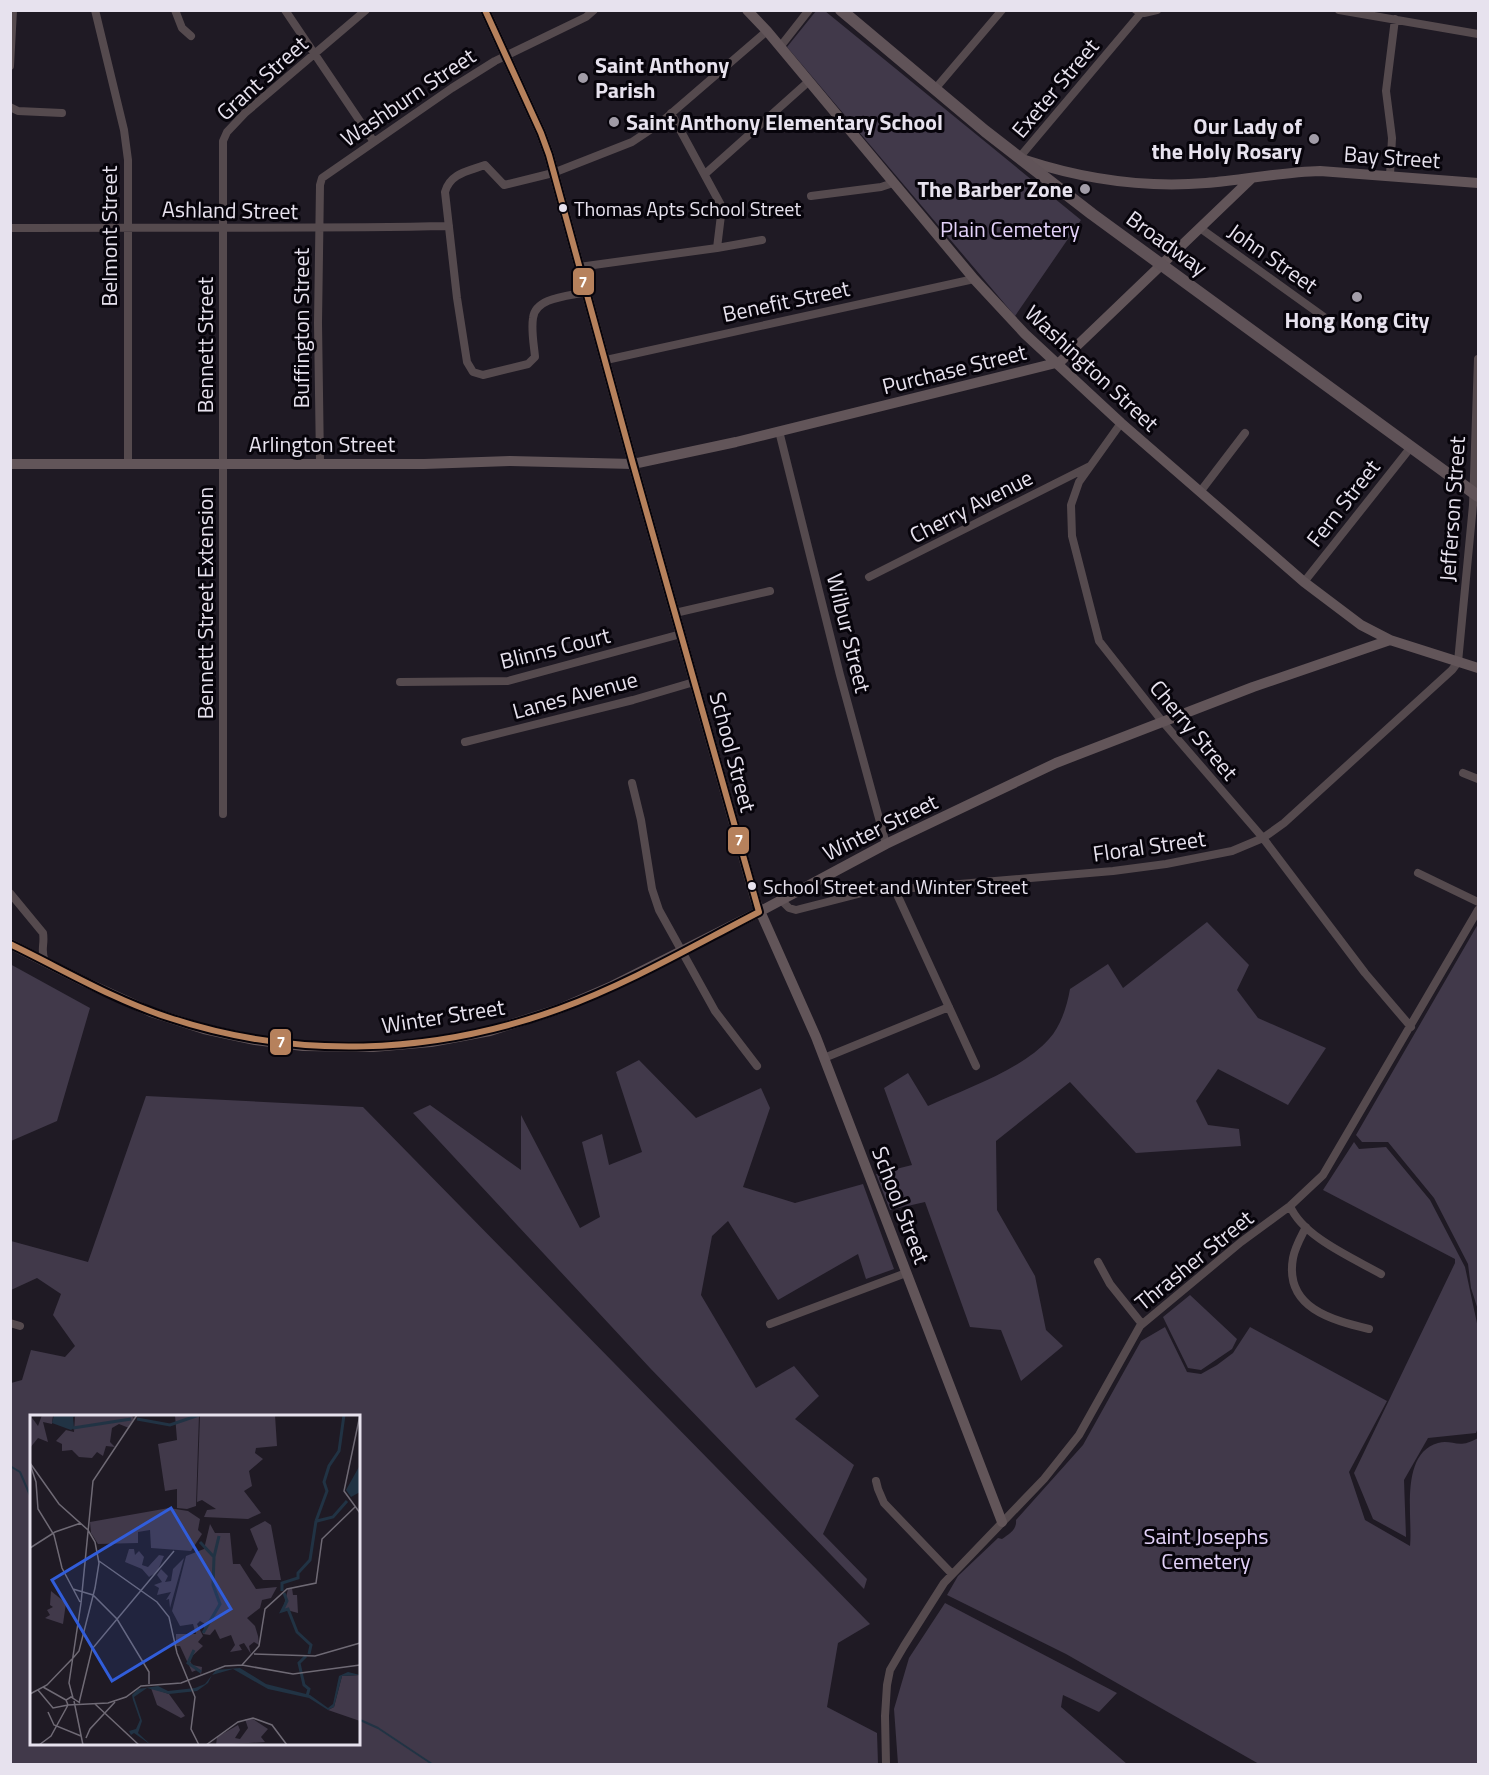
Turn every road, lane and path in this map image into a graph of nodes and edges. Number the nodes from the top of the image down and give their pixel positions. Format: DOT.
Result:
graph roads {
  1 [pos="13,10"];
  2 [pos="95,10"];
  3 [pos="176,10"];
  4 [pos="285,10"];
  5 [pos="366,10"];
  6 [pos="485,10"];
  7 [pos="594,10"];
  8 [pos="747,10"];
  9 [pos="809,10"];
  10 [pos="841,10"];
  11 [pos="1002,10"];
  12 [pos="1157,10"];
  13 [pos="1338,10"];
  14 [pos="1139,12"];
  15 [pos="855,15"];
  16 [pos="1395,19"];
  17 [pos="767,31"];
  18 [pos="1479,34"];
  19 [pos="191,36"];
  20 [pos="780,47"];
  21 [pos="314,54"];
  22 [pos="506,55"];
  23 [pos="10,66"];
  24 [pos="808,82"];
  25 [pos="934,89"];
  26 [pos="10,107"];
  27 [pos="62,112"];
  28 [pos="671,113"];
  29 [pos="374,142"];
  30 [pos="1019,158"];
  31 [pos="554,173"];
  32 [pos="705,174"];
  33 [pos="1390,176"];
  34 [pos="1251,178"];
  35 [pos="893,183"];
  36 [pos="1479,183"];
  37 [pos="811,196"];
  38 [pos="449,226"];
  39 [pos="128,227"];
  40 [pos="223,227"];
  41 [pos="10,228"];
  42 [pos="1200,228"];
  43 [pos="319,229"];
  44 [pos="762,240"];
  45 [pos="717,248"];
  46 [pos="1161,266"];
  47 [pos="579,267"];
  48 [pos="974,279"];
  49 [pos="586,292"];
  50 [pos="1324,317"];
  51 [pos="1479,359"];
  52 [pos="606,360"];
  53 [pos="1056,363"];
  54 [pos="1121,423"];
  55 [pos="779,430"];
  56 [pos="1245,433"];
  57 [pos="1411,447"];
  58 [pos="320,463"];
  59 [pos="10,464"];
  60 [pos="128,464"];
  61 [pos="223,464"];
  62 [pos="633,464"];
  63 [pos="1090,466"];
  64 [pos="1200,492"];
  65 [pos="1476,494"];
  66 [pos="868,577"];
  67 [pos="1304,582"];
  68 [pos="770,591"];
  69 [pos="675,613"];
  70 [pos="681,634"];
  71 [pos="1390,640"];
  72 [pos="1458,662"];
  73 [pos="1479,668"];
  74 [pos="400,682"];
  75 [pos="694,682"];
  76 [pos="1162,721"];
  77 [pos="465,742"];
  78 [pos="1463,772"];
  79 [pos="1479,779"];
  80 [pos="632,783"];
  81 [pos="223,814"];
  82 [pos="1263,838"];
  83 [pos="886,844"];
  84 [pos="1418,873"];
  85 [pos="895,890"];
  86 [pos="10,893"];
  87 [pos="780,899"];
  88 [pos="1479,902"];
  89 [pos="1479,909"];
  90 [pos="759,912"];
  91 [pos="10,944"];
  92 [pos="682,950"];
  93 [pos="45,962"];
  94 [pos="949,1007"];
  95 [pos="1411,1027"];
  96 [pos="824,1058"];
  97 [pos="757,1066"];
  98 [pos="976,1066"];
  99 [pos="1290,1206"];
  100 [pos="1306,1227"];
  101 [pos="1098,1262"];
  102 [pos="906,1273"];
  103 [pos="1381,1274"];
  104 [pos="10,1323"];
  105 [pos="770,1324"];
  106 [pos="1142,1324"];
  107 [pos="20,1326"];
  108 [pos="1369,1329"];
  109 [pos="876,1481"];
  110 [pos="1002,1522"];
  111 [pos="952,1574"];
  112 [pos="886,1764"];
  1 -- 23 [label="street"];
  2 -- 39 [label="street, Belmont Street"];
  3 -- 19 [label="street"];
  4 -- 21 [label="street"];
  5 -- 21 [label="street, Grant Street"];
  6 -- 22 [label="street, School Street"];
  7 -- 22 [label="street, Washburn Street"];
  8 -- 17 [label="street, Washington Street"];
  9 -- 20 [label="street"];
  10 -- 15 [label="main road, Broadway"];
  11 -- 25 [label="street"];
  12 -- 14 [label="street"];
  13 -- 16 [label="street"];
  14 -- 30 [label="street, Exeter Street"];
  15 -- 25 [label="main road, Broadway"];
  16 -- 18 [label="street"];
  16 -- 33 [label="street"];
  17 -- 20 [label="street, Washington Street"];
  17 -- 28 [label="street"];
  20 -- 24 [label="street, Washington Street"];
  21 -- 29 [label="street"];
  21 -- 40 [label="street, Grant Street"];
  22 -- 29 [label="street, Washburn Street"];
  22 -- 31 [label="street, School Street"];
  24 -- 32 [label="street"];
  24 -- 35 [label="street, Washington Street"];
  25 -- 30 [label="main road, Broadway"];
  26 -- 27 [label="street"];
  28 -- 31 [label="street"];
  28 -- 32 [label="street"];
  29 -- 43 [label="street, Washburn Street"];
  30 -- 34 [label="street, Bay Street"];
  30 -- 46 [label="main road, Broadway"];
  31 -- 38 [label="street"];
  31 -- 47 [label="street, School Street"];
  32 -- 45 [label="street"];
  33 -- 34 [label="street, Bay Street"];
  33 -- 36 [label="street, Bay Street"];
  34 -- 42 [label="street, Purchase Street"];
  35 -- 37 [label="street"];
  35 -- 48 [label="street, Washington Street"];
  38 -- 43 [label="street, Ashland Street"];
  38 -- 49 [label="street"];
  39 -- 40 [label="street, Ashland Street"];
  39 -- 41 [label="street, Ashland Street"];
  39 -- 60 [label="street, Belmont Street"];
  40 -- 43 [label="street, Ashland Street"];
  40 -- 61 [label="street, Bennett Street"];
  42 -- 46 [label="street, Purchase Street"];
  42 -- 50 [label="street, John Street"];
  43 -- 58 [label="street, Buffington Street"];
  44 -- 45 [label="street"];
  45 -- 47 [label="street"];
  46 -- 53 [label="street, Purchase Street"];
  46 -- 57 [label="main road, Broadway"];
  47 -- 49 [label="street, School Street"];
  48 -- 52 [label="street, Benefit Street"];
  48 -- 53 [label="street, Washington Street"];
  49 -- 52 [label="street, School Street"];
  51 -- 65 [label="street, Jefferson Street"];
  52 -- 62 [label="street, School Street"];
  53 -- 54 [label="street, Washington Street"];
  53 -- 55 [label="street, Purchase Street"];
  54 -- 63 [label="street, Cherry Street"];
  54 -- 64 [label="street, Washington Street"];
  55 -- 62 [label="street, Purchase Street"];
  55 -- 83 [label="street, Wilbur Street"];
  56 -- 64 [label="street"];
  57 -- 65 [label="main road, Broadway"];
  57 -- 67 [label="street, Fern Street"];
  58 -- 61 [label="street, Arlington Street"];
  58 -- 62 [label="street, Arlington Street"];
  59 -- 60 [label="street, Arlington Street"];
  60 -- 61 [label="street, Arlington Street"];
  61 -- 81 [label="street, Bennett Street Extension"];
  62 -- 69 [label="street, School Street"];
  63 -- 66 [label="street, Cherry Avenue"];
  63 -- 76 [label="street, Cherry Street"];
  64 -- 67 [label="street, Washington Street"];
  65 -- 72 [label="street, Jefferson Street"];
  67 -- 71 [label="street, Washington Street"];
  68 -- 69 [label="street"];
  69 -- 70 [label="street, School Street"];
  70 -- 74 [label="street, Blinns Court"];
  70 -- 75 [label="street, School Street"];
  71 -- 72 [label="street, Washington Street"];
  71 -- 76 [label="street, Winter Street"];
  72 -- 73 [label="street, Washington Street"];
  72 -- 82 [label="street, Floral Street"];
  75 -- 77 [label="street, Lanes Avenue"];
  75 -- 90 [label="street, School Street"];
  76 -- 82 [label="street, Cherry Street"];
  76 -- 83 [label="street, Winter Street"];
  78 -- 79 [label="street"];
  80 -- 92 [label="street"];
  82 -- 85 [label="street, Floral Street"];
  82 -- 95 [label="street, Cherry Street"];
  83 -- 87 [label="street, Winter Street"];
  84 -- 88 [label="street"];
  85 -- 87 [label="street, Floral Street"];
  85 -- 94 [label="street"];
  86 -- 93 [label="street"];
  87 -- 90 [label="street, Winter Street"];
  89 -- 95 [label="street, Thrasher Street"];
  90 -- 92 [label="street, Winter Street"];
  90 -- 96 [label="street, School Street"];
  91 -- 93 [label="street, Winter Street"];
  92 -- 93 [label="street, Winter Street"];
  92 -- 97 [label="street"];
  94 -- 96 [label="street"];
  94 -- 98 [label="street"];
  95 -- 99 [label="street, Thrasher Street"];
  96 -- 102 [label="street, School Street"];
  99 -- 100 [label="street"];
  99 -- 106 [label="street, Thrasher Street"];
  100 -- 103 [label="street"];
  100 -- 108 [label="street"];
  101 -- 106 [label="street"];
  102 -- 105 [label="street"];
  102 -- 110 [label="street, School Street"];
  104 -- 107 [label="street"];
  106 -- 110 [label="street, Thrasher Street"];
  109 -- 111 [label="street"];
  110 -- 111 [label="street, Thrasher Street"];
  111 -- 112 [label="street, Thrasher Street"];
}
